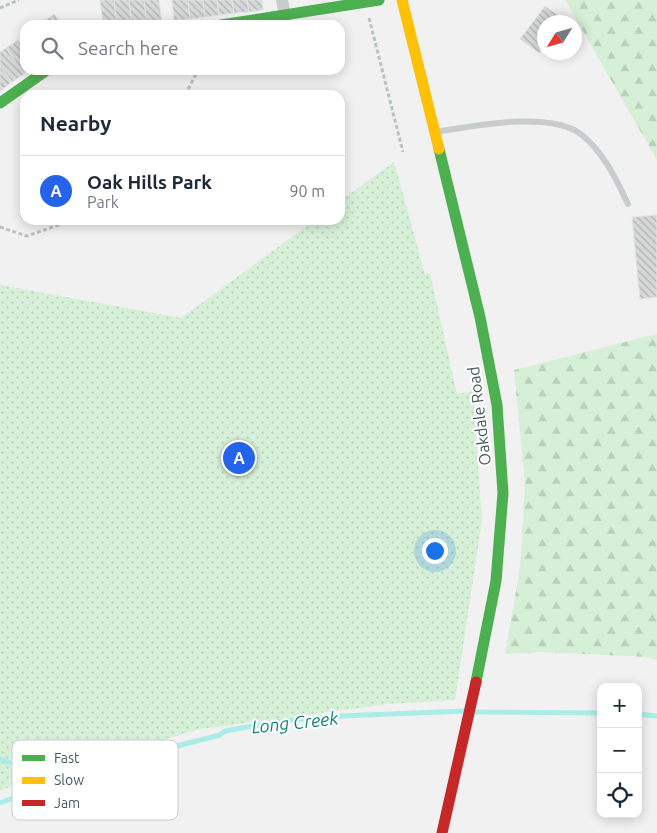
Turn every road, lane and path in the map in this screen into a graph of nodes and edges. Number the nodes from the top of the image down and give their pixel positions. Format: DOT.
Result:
graph roads {
  1 [pos="19,0"];
  2 [pos="282,0"];
  3 [pos="402,0"];
  4 [pos="373,1"];
  5 [pos="0,8"];
  6 [pos="286,16"];
  7 [pos="257,20"];
  8 [pos="40,75"];
  9 [pos="195,75"];
  10 [pos="188,90"];
  11 [pos="0,103"];
  12 [pos="434,132"];
  13 [pos="402,152"];
  14 [pos="628,204"];
  15 [pos="59,225"];
  16 [pos="0,227"];
  17 [pos="442,833"];
  1 -- 5 [label="path"];
  2 -- 6 [label="street"];
  3 -- 12 [label="main road, Oakdale Road"];
  4 -- 6 [label="main road"];
  4 -- 13 [label="path"];
  6 -- 7 [label="main road"];
  8 -- 11 [label="main road"];
  9 -- 10 [label="path"];
  12 -- 14 [label="lane"];
  12 -- 17 [label="main road, Oakdale Road"];
  15 -- 16 [label="path"];
}
